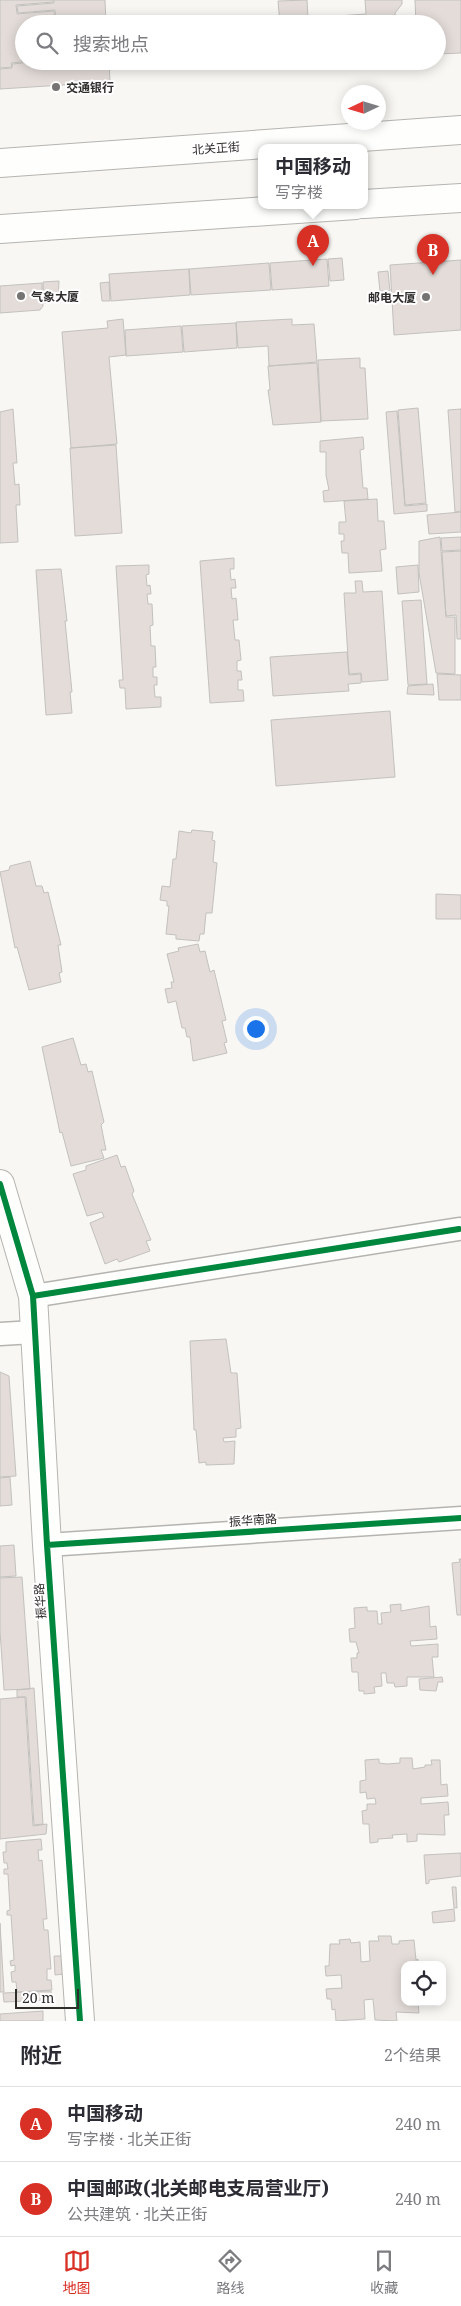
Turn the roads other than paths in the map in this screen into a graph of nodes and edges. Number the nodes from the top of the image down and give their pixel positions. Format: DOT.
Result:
graph roads {
  1 [pos="461,130"];
  2 [pos="265,144"];
  3 [pos="258,145"];
  4 [pos="0,163"];
  5 [pos="461,198"];
  6 [pos="368,204"];
  7 [pos="297,209"];
  8 [pos="0,229"];
  9 [pos="0,1184"];
  10 [pos="459,1229"];
  11 [pos="33,1296"];
  12 [pos="34,1332"];
  13 [pos="0,1334"];
  14 [pos="461,1518"];
  15 [pos="47,1545"];
  16 [pos="80,2021"];
  1 -- 2 [label="main road, 北关正街"];
  3 -- 4 [label="main road, 北关正街"];
  5 -- 6 [label="main road"];
  7 -- 8 [label="main road"];
  9 -- 11 [label="main road, 振华路"];
  10 -- 11 [label="street"];
  11 -- 12 [label="main road, 振华路"];
  12 -- 13 [label="street"];
  12 -- 15 [label="main road, 振华路"];
  14 -- 15 [label="street, 振华南路"];
  15 -- 16 [label="main road, 振华路"];
}
